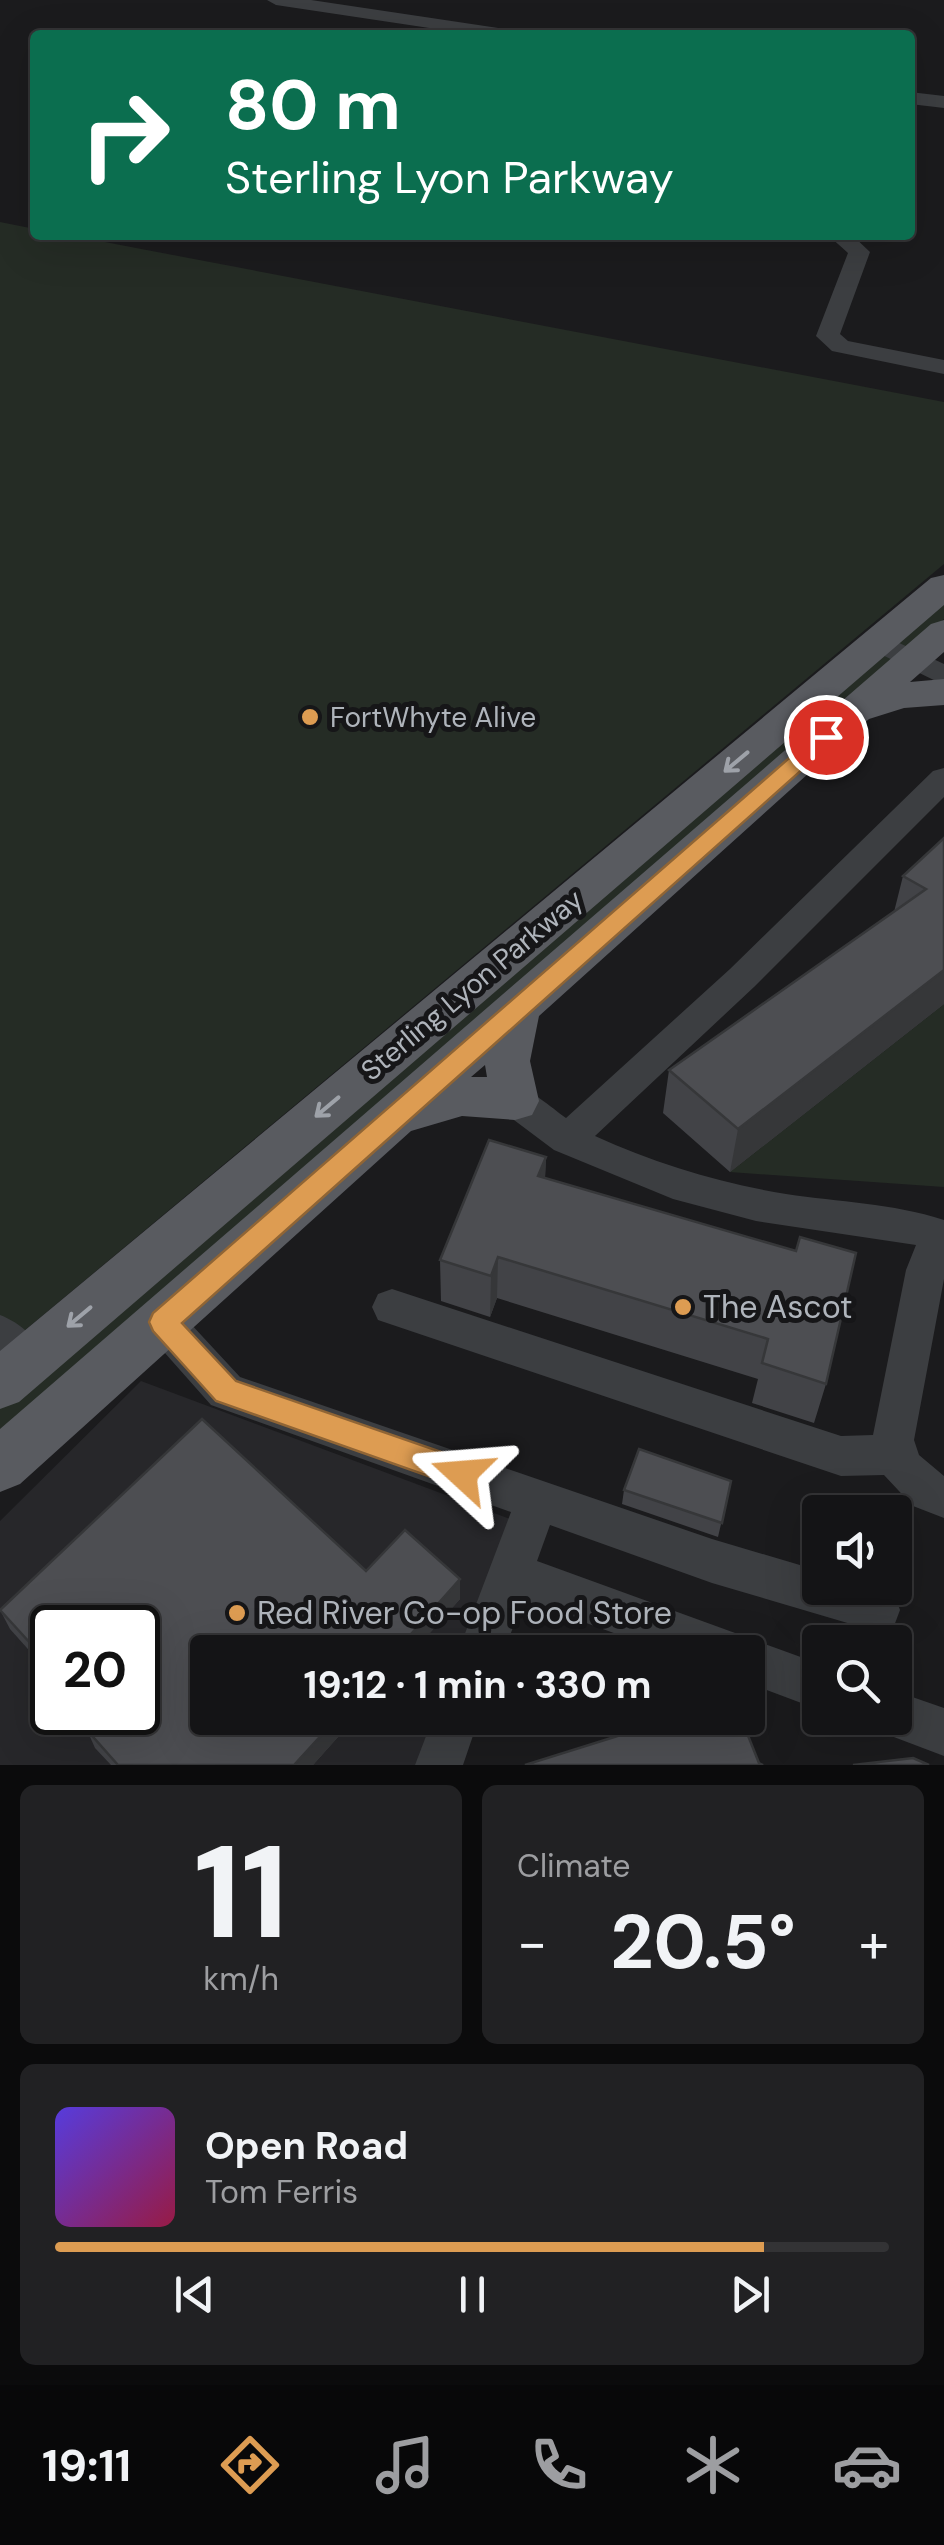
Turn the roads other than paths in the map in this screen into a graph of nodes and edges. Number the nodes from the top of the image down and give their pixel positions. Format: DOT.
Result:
graph roads {
  1 [pos="276,0"];
  2 [pos="478,30"];
  3 [pos="915,95"];
  4 [pos="944,99"];
  5 [pos="844,240"];
  6 [pos="944,368"];
  7 [pos="944,586"];
  8 [pos="923,655"];
  9 [pos="944,779"];
  10 [pos="518,1009"];
  11 [pos="515,1101"];
  12 [pos="392,1121"];
  13 [pos="567,1138"];
  14 [pos="942,1236"];
  15 [pos="392,1307"];
  16 [pos="163,1322"];
  17 [pos="9,1359"];
  18 [pos="898,1455"];
  19 [pos="0,1465"];
  20 [pos="944,1497"];
  21 [pos="538,1500"];
  22 [pos="510,1573"];
  23 [pos="878,1610"];
  24 [pos="486,1635"];
  25 [pos="680,1635"];
  26 [pos="765,1666"];
  27 [pos="802,1680"];
  28 [pos="912,1720"];
  29 [pos="944,1732"];
  30 [pos="449,1735"];
  31 [pos="438,1765"];
  1 -- 2 [label="street"];
  3 -- 4 [label="street"];
  5 -- 6 [label="street"];
  7 -- 8 [label="main road, Sterling Lyon Parkway"];
  8 -- 10 [label="main road, Sterling Lyon Parkway"];
  8 -- 17 [label="main road, Sterling Lyon Parkway, one-way"];
  9 -- 13 [label="street"];
  10 -- 11 [label="main road"];
  10 -- 12 [label="main road, Sterling Lyon Parkway"];
  11 -- 12 [label="main road"];
  11 -- 13 [label="street"];
  12 -- 16 [label="main road, Sterling Lyon Parkway"];
  13 -- 14 [label="street"];
  14 -- 18 [label="street"];
  15 -- 18 [label="street"];
  16 -- 19 [label="main road, Sterling Lyon Parkway"];
  16 -- 21 [label="street"];
  18 -- 20 [label="street"];
  21 -- 22 [label="street"];
  21 -- 23 [label="street"];
  22 -- 24 [label="street"];
  22 -- 25 [label="street"];
  26 -- 27 [label="street"];
  28 -- 29 [label="street"];
  30 -- 31 [label="street"];
}
